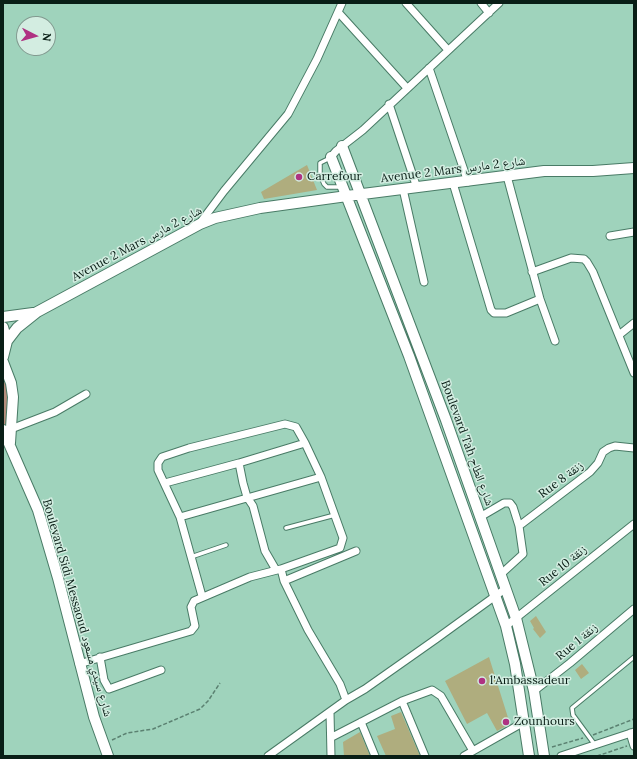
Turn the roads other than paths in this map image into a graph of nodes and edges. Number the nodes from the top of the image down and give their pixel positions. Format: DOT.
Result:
graph roads {
  1 [pos="342,3"];
  2 [pos="406,3"];
  3 [pos="481,3"];
  4 [pos="499,3"];
  5 [pos="338,12"];
  6 [pos="489,13"];
  7 [pos="448,50"];
  8 [pos="429,68"];
  9 [pos="407,88"];
  10 [pos="389,104"];
  11 [pos="342,146"];
  12 [pos="331,157"];
  13 [pos="634,168"];
  14 [pos="507,176"];
  15 [pos="468,182"];
  16 [pos="453,184"];
  17 [pos="417,188"];
  18 [pos="403,189"];
  19 [pos="345,192"];
  20 [pos="361,195"];
  21 [pos="200,224"];
  22 [pos="634,232"];
  23 [pos="610,236"];
  24 [pos="532,272"];
  25 [pos="424,282"];
  26 [pos="540,299"];
  27 [pos="37,312"];
  28 [pos="3,317"];
  29 [pos="634,323"];
  30 [pos="3,327"];
  31 [pos="619,335"];
  32 [pos="556,341"];
  33 [pos="7,342"];
  34 [pos="3,357"];
  35 [pos="3,362"];
  36 [pos="634,373"];
  37 [pos="86,394"];
  38 [pos="7,430"];
  39 [pos="305,443"];
  40 [pos="634,448"];
  41 [pos="239,463"];
  42 [pos="321,477"];
  43 [pos="165,483"];
  44 [pos="248,497"];
  45 [pos="335,515"];
  46 [pos="180,517"];
  47 [pos="480,517"];
  48 [pos="634,524"];
  49 [pos="519,526"];
  50 [pos="286,528"];
  51 [pos="226,546"];
  52 [pos="356,551"];
  53 [pos="191,558"];
  54 [pos="278,570"];
  55 [pos="500,575"];
  56 [pos="284,581"];
  57 [pos="505,589"];
  58 [pos="202,596"];
  59 [pos="495,596"];
  60 [pos="634,609"];
  61 [pos="516,618"];
  62 [pos="506,626"];
  63 [pos="100,657"];
  64 [pos="634,657"];
  65 [pos="79,664"];
  66 [pos="161,670"];
  67 [pos="534,691"];
  68 [pos="346,700"];
  69 [pos="402,701"];
  70 [pos="330,712"];
  71 [pos="361,722"];
  72 [pos="524,722"];
  73 [pos="632,733"];
  74 [pos="332,737"];
  75 [pos="634,745"];
  76 [pos="596,746"];
  77 [pos="473,751"];
  78 [pos="108,756"];
  79 [pos="268,756"];
  80 [pos="332,756"];
  81 [pos="375,756"];
  82 [pos="425,756"];
  83 [pos="464,756"];
  84 [pos="529,756"];
  85 [pos="544,756"];
  86 [pos="561,756"];
  1 -- 5 [label="street"];
  2 -- 7 [label="street"];
  3 -- 6 [label="street"];
  4 -- 6 [label="street"];
  5 -- 9 [label="street"];
  5 -- 21 [label="street"];
  6 -- 7 [label="street"];
  7 -- 8 [label="street"];
  8 -- 9 [label="street"];
  8 -- 15 [label="street"];
  9 -- 10 [label="street"];
  10 -- 11 [label="street"];
  10 -- 17 [label="street"];
  11 -- 12 [label="street"];
  11 -- 20 [label="street, Boulevard Tah شارع الطاح"];
  12 -- 19 [label="street, Boulevard Tah شارع الطاح"];
  12 -- 19 [label="lane"];
  13 -- 14 [label="street, Avenue 2 Mars شارع 2 مارس"];
  14 -- 15 [label="street, Avenue 2 Mars شارع 2 مارس"];
  14 -- 24 [label="street"];
  15 -- 16 [label="street, Avenue 2 Mars شارع 2 مارس"];
  16 -- 17 [label="street, Avenue 2 Mars شارع 2 مارس"];
  16 -- 26 [label="street"];
  17 -- 18 [label="street, Avenue 2 Mars شارع 2 مارس"];
  18 -- 20 [label="street, Avenue 2 Mars شارع 2 مارس"];
  18 -- 25 [label="street"];
  19 -- 20 [label="street, Avenue 2 Mars شارع 2 مارس"];
  19 -- 21 [label="street, Avenue 2 Mars شارع 2 مارس"];
  19 -- 59 [label="street, Boulevard Tah شارع الطاح"];
  20 -- 47 [label="street, Boulevard Tah شارع الطاح"];
  21 -- 27 [label="street, Avenue 2 Mars شارع 2 مارس"];
  22 -- 23 [label="street"];
  24 -- 26 [label="street"];
  24 -- 31 [label="street"];
  26 -- 32 [label="street"];
  27 -- 28 [label="street, Avenue 2 Mars شارع 2 مارس"];
  27 -- 33 [label="street, Avenue 2 Mars شارع 2 مارس"];
  29 -- 31 [label="street"];
  30 -- 33 [label="street"];
  31 -- 36 [label="street"];
  33 -- 34 [label="street"];
  35 -- 38 [label="street, Boulevard Sidi Messaoud شارع سيدي مسعود"];
  37 -- 38 [label="street"];
  38 -- 65 [label="street, Boulevard Sidi Messaoud شارع سيدي مسعود"];
  39 -- 41 [label="street"];
  39 -- 42 [label="street"];
  39 -- 43 [label="street"];
  40 -- 49 [label="street, Rue 8 زنقة"];
  41 -- 43 [label="street"];
  41 -- 44 [label="street"];
  42 -- 44 [label="street"];
  42 -- 45 [label="street"];
  43 -- 46 [label="street"];
  44 -- 46 [label="street"];
  44 -- 54 [label="street"];
  45 -- 50 [label="lane"];
  45 -- 54 [label="street"];
  46 -- 53 [label="street"];
  47 -- 49 [label="street"];
  47 -- 55 [label="street, Boulevard Tah شارع الطاح"];
  48 -- 61 [label="street, Rue 10 زنقة"];
  49 -- 55 [label="street"];
  51 -- 53 [label="lane"];
  52 -- 56 [label="street"];
  53 -- 58 [label="street"];
  54 -- 56 [label="street"];
  54 -- 58 [label="street"];
  55 -- 57 [label="street, Boulevard Tah شارع الطاح"];
  56 -- 68 [label="street"];
  57 -- 59 [label="street"];
  57 -- 61 [label="street, Boulevard Tah شارع الطاح"];
  58 -- 63 [label="street"];
  59 -- 62 [label="street, Boulevard Tah شارع الطاح"];
  59 -- 68 [label="street"];
  60 -- 67 [label="street, Rue 1 زنقة"];
  61 -- 62 [label="street, Rue 10 زنقة"];
  61 -- 67 [label="street, Boulevard Tah شارع الطاح"];
  62 -- 72 [label="street, Boulevard Tah شارع الطاح"];
  63 -- 65 [label="street"];
  63 -- 66 [label="street"];
  64 -- 76 [label="lane"];
  65 -- 78 [label="street, Boulevard Sidi Messaoud شارع سيدي مسعود"];
  67 -- 85 [label="street, Boulevard Tah شارع الطاح"];
  68 -- 70 [label="street"];
  69 -- 71 [label="street"];
  69 -- 77 [label="street"];
  69 -- 82 [label="street"];
  70 -- 74 [label="street"];
  70 -- 79 [label="street"];
  71 -- 74 [label="street"];
  71 -- 81 [label="street"];
  72 -- 77 [label="street"];
  72 -- 84 [label="street, Boulevard Tah شارع الطاح"];
  73 -- 75 [label="street"];
  73 -- 76 [label="street"];
  74 -- 80 [label="street"];
  76 -- 86 [label="street"];
  77 -- 83 [label="street"];
}
